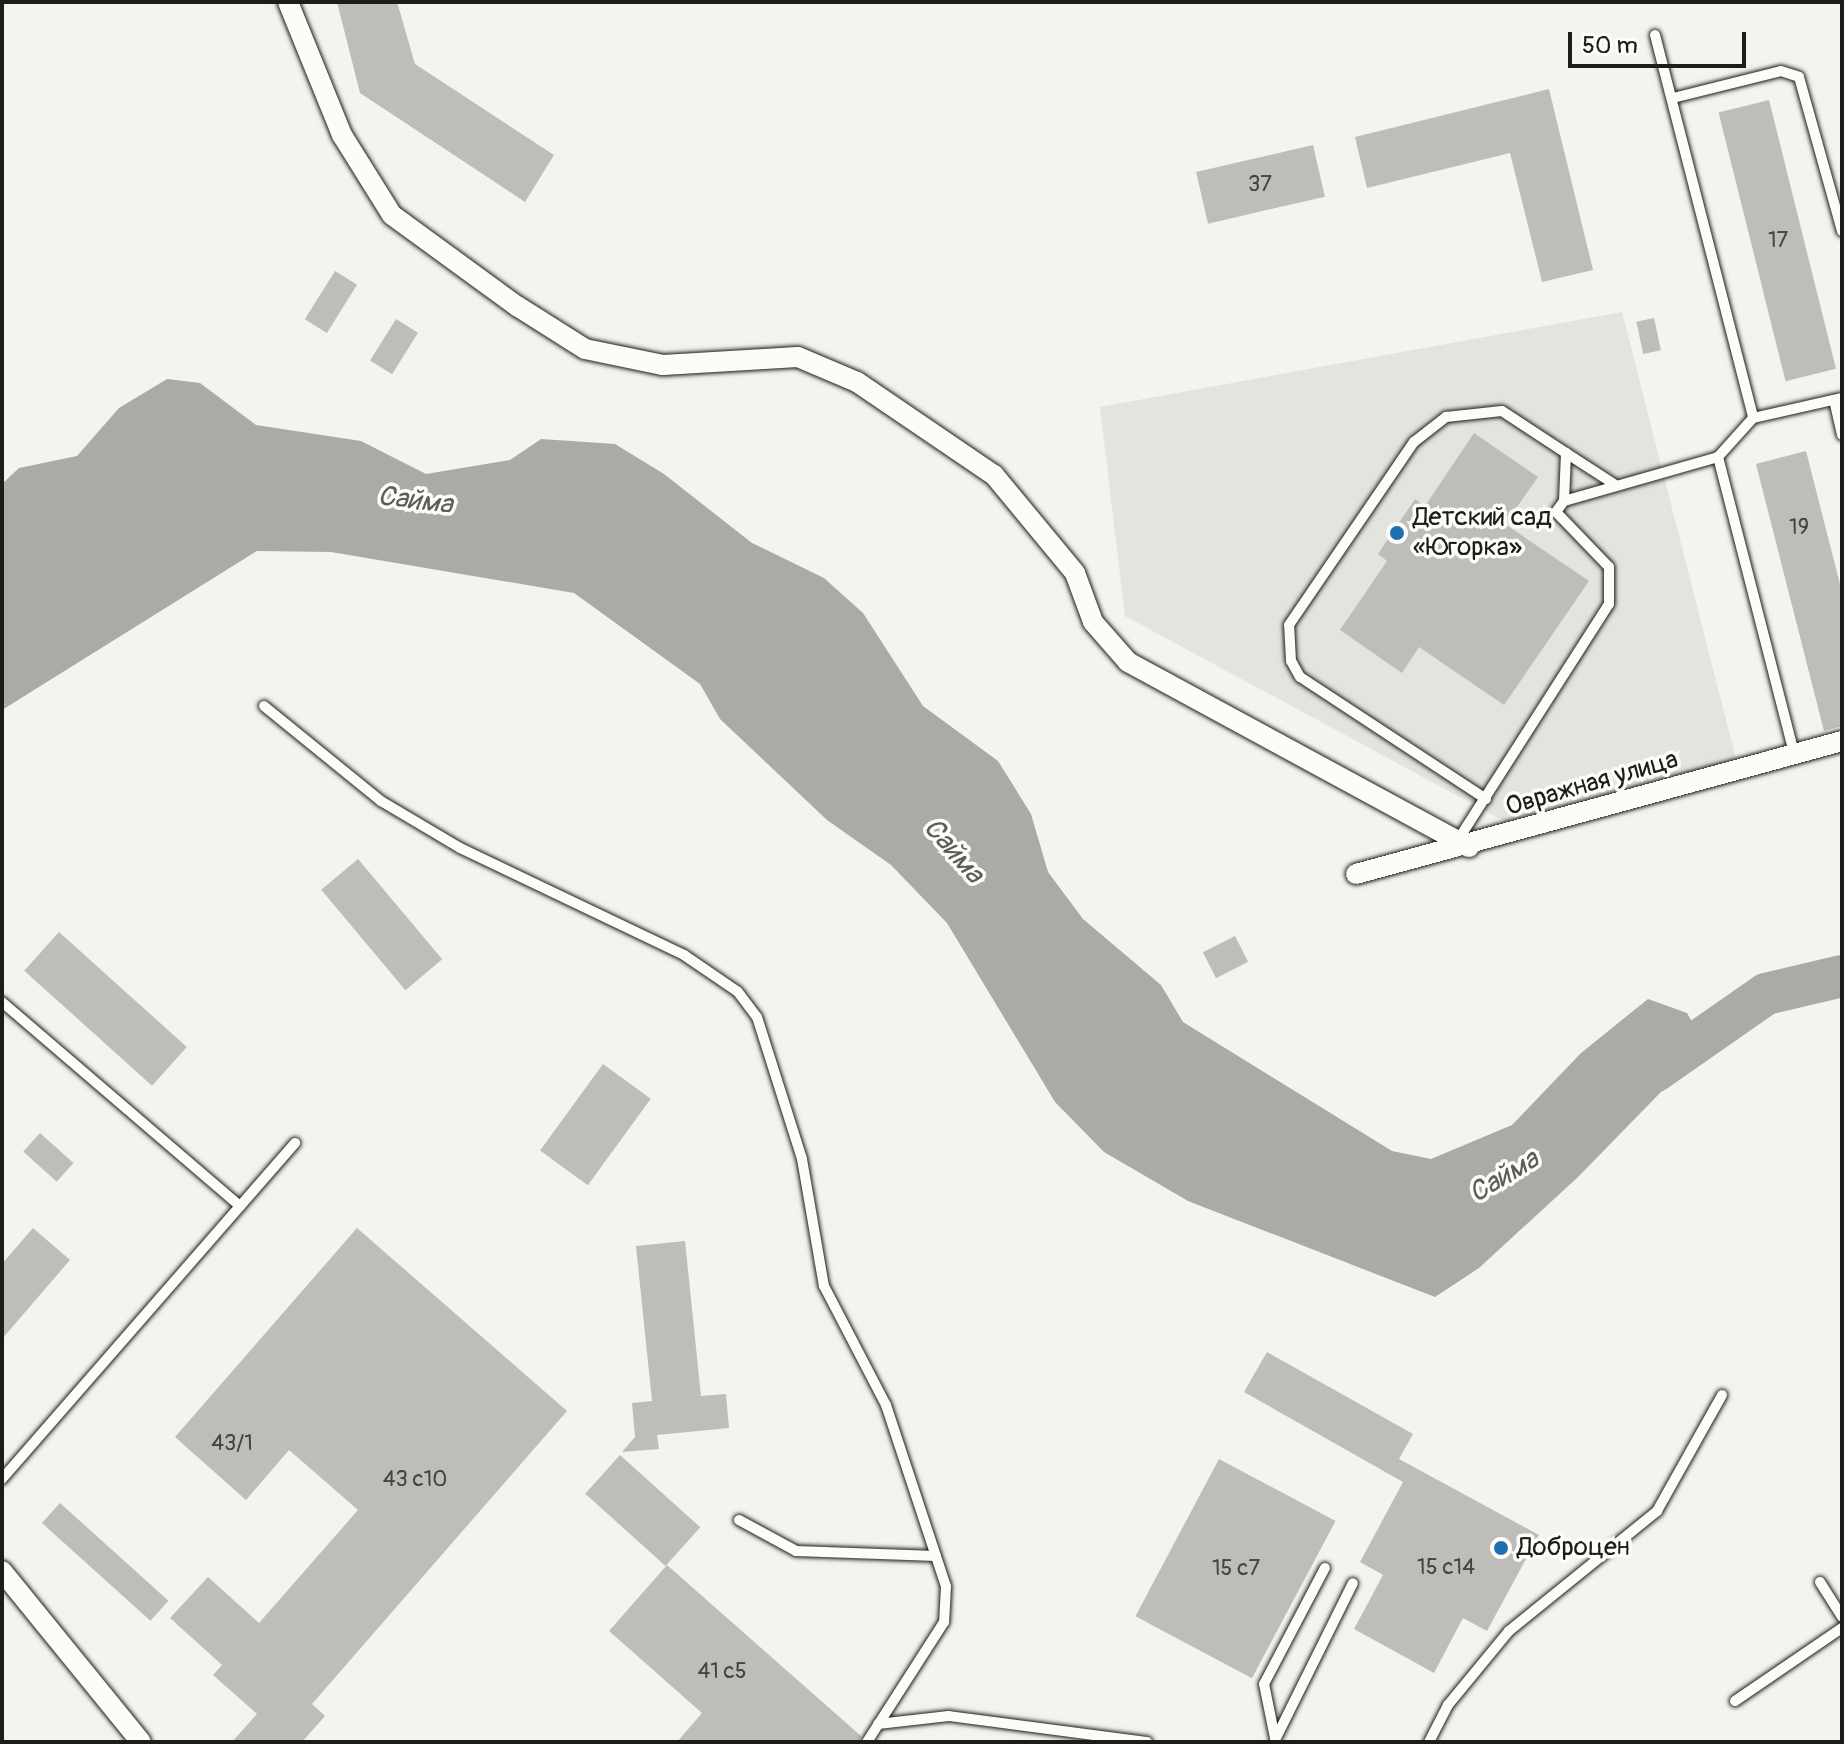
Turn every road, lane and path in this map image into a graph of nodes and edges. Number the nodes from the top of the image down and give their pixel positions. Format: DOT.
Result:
graph roads {
  1 [pos="288,2"];
  2 [pos="1655,35"];
  3 [pos="1673,98"];
  4 [pos="1842,231"];
  5 [pos="1838,399"];
  6 [pos="1753,418"];
  7 [pos="1842,435"];
  8 [pos="1566,453"];
  9 [pos="1718,457"];
  10 [pos="1614,484"];
  11 [pos="1564,501"];
  12 [pos="264,706"];
  13 [pos="1842,741"];
  14 [pos="1794,753"];
  15 [pos="1486,799"];
  16 [pos="1464,844"];
  17 [pos="1356,874"];
  18 [pos="2,1002"];
  19 [pos="295,1143"];
  20 [pos="240,1206"];
  21 [pos="1722,1395"];
  22 [pos="2,1479"];
  23 [pos="739,1520"];
  24 [pos="936,1556"];
  25 [pos="1325,1568"];
  26 [pos="2,1571"];
  27 [pos="1820,1582"];
  28 [pos="1353,1583"];
  29 [pos="1842,1617"];
  30 [pos="1842,1628"];
  31 [pos="1735,1701"];
  32 [pos="878,1724"];
  33 [pos="1275,1740"];
  34 [pos="141,1742"];
  35 [pos="867,1742"];
  36 [pos="1147,1742"];
  37 [pos="1429,1742"];
  1 -- 16 [label="street"];
  2 -- 3 [label="lane"];
  3 -- 4 [label="lane"];
  3 -- 6 [label="lane"];
  5 -- 6 [label="lane"];
  5 -- 7 [label="lane"];
  6 -- 9 [label="lane"];
  8 -- 10 [label="lane"];
  8 -- 11 [label="lane"];
  8 -- 15 [label="lane"];
  9 -- 10 [label="lane"];
  9 -- 14 [label="lane"];
  10 -- 11 [label="lane"];
  11 -- 15 [label="lane"];
  12 -- 24 [label="lane"];
  13 -- 14 [label="street, Овражная улица"];
  14 -- 16 [label="street, Овражная улица"];
  15 -- 16 [label="lane"];
  16 -- 17 [label="street, Овражная улица"];
  18 -- 20 [label="lane"];
  19 -- 20 [label="lane"];
  20 -- 22 [label="lane"];
  21 -- 37 [label="lane"];
  23 -- 24 [label="lane"];
  24 -- 32 [label="lane"];
  25 -- 33 [label="lane"];
  26 -- 34 [label="street"];
  27 -- 29 [label="lane"];
  28 -- 33 [label="lane"];
  30 -- 31 [label="lane"];
  32 -- 35 [label="lane"];
  32 -- 36 [label="lane"];
}
